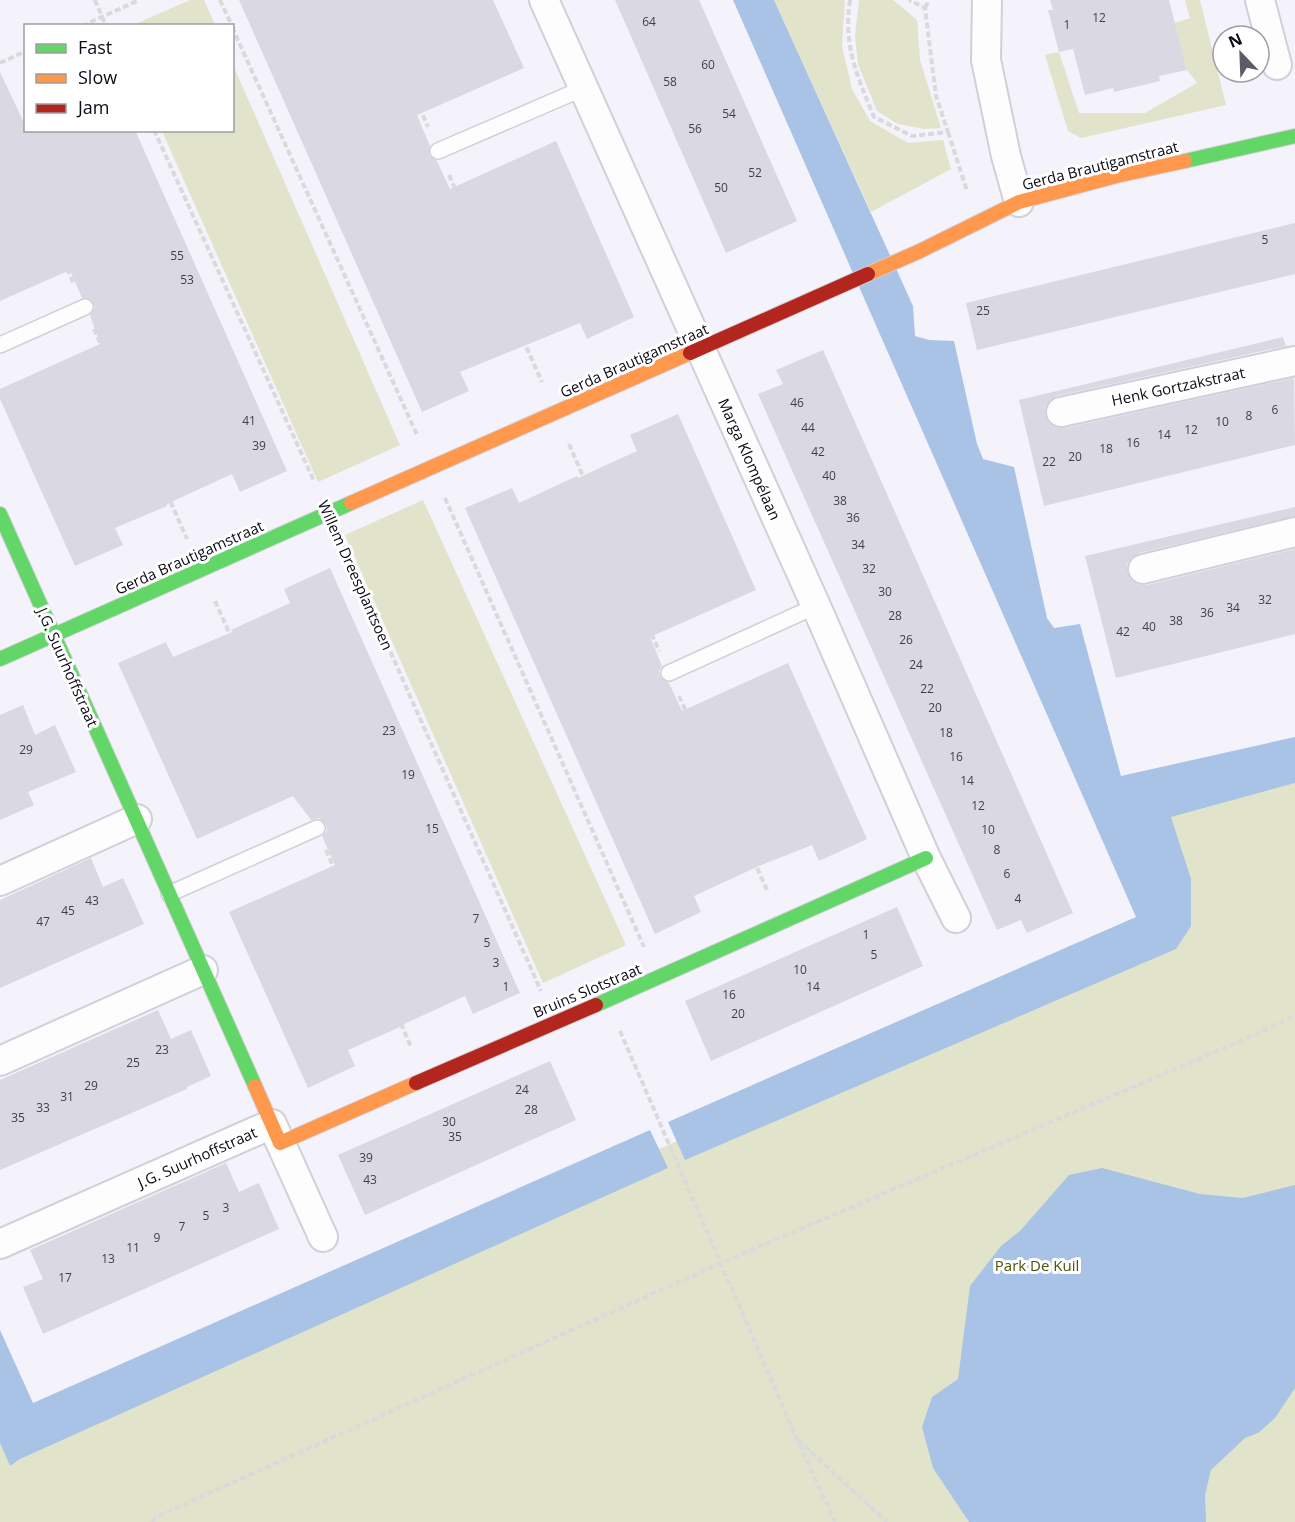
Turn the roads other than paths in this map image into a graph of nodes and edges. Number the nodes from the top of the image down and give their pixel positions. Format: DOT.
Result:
graph roads {
  1 [pos="544,0"];
  2 [pos="987,0"];
  3 [pos="1260,0"];
  4 [pos="1277,65"];
  5 [pos="584,88"];
  6 [pos="1295,136"];
  7 [pos="438,151"];
  8 [pos="1019,202"];
  9 [pos="85,307"];
  10 [pos="0,345"];
  11 [pos="701,349"];
  12 [pos="1295,361"];
  13 [pos="1061,412"];
  14 [pos="0,514"];
  15 [pos="1295,532"];
  16 [pos="1143,569"];
  17 [pos="816,606"];
  18 [pos="54,635"];
  19 [pos="0,659"];
  20 [pos="669,673"];
  21 [pos="137,819"];
  22 [pos="317,828"];
  23 [pos="926,858"];
  24 [pos="0,881"];
  25 [pos="169,894"];
  26 [pos="956,918"];
  27 [pos="203,970"];
  28 [pos="0,1061"];
  29 [pos="272,1124"];
  30 [pos="323,1237"];
  31 [pos="0,1244"];
  1 -- 5 [label="street, Marga Klompélaan"];
  2 -- 8 [label="street"];
  3 -- 4 [label="street"];
  5 -- 7 [label="lane"];
  5 -- 11 [label="street, Marga Klompélaan"];
  6 -- 8 [label="street, Gerda Brautigamstraat"];
  8 -- 11 [label="street, Gerda Brautigamstraat"];
  9 -- 10 [label="lane"];
  11 -- 17 [label="street, Marga Klompélaan"];
  11 -- 18 [label="street, Gerda Brautigamstraat"];
  12 -- 13 [label="street, Henk Gortzakstraat"];
  14 -- 18 [label="street, J.G. Suurhoffstraat"];
  15 -- 16 [label="street"];
  17 -- 20 [label="lane"];
  17 -- 23 [label="street, Marga Klompélaan"];
  18 -- 19 [label="street, Gerda Brautigamstraat"];
  18 -- 21 [label="street, J.G. Suurhoffstraat"];
  21 -- 24 [label="street"];
  21 -- 25 [label="street, J.G. Suurhoffstraat"];
  22 -- 25 [label="lane"];
  23 -- 26 [label="street, Marga Klompélaan"];
  23 -- 29 [label="street, Bruins Slotstraat"];
  25 -- 27 [label="street, J.G. Suurhoffstraat"];
  27 -- 28 [label="street"];
  27 -- 29 [label="street, J.G. Suurhoffstraat"];
  29 -- 30 [label="street"];
  29 -- 31 [label="street, J.G. Suurhoffstraat"];
}
